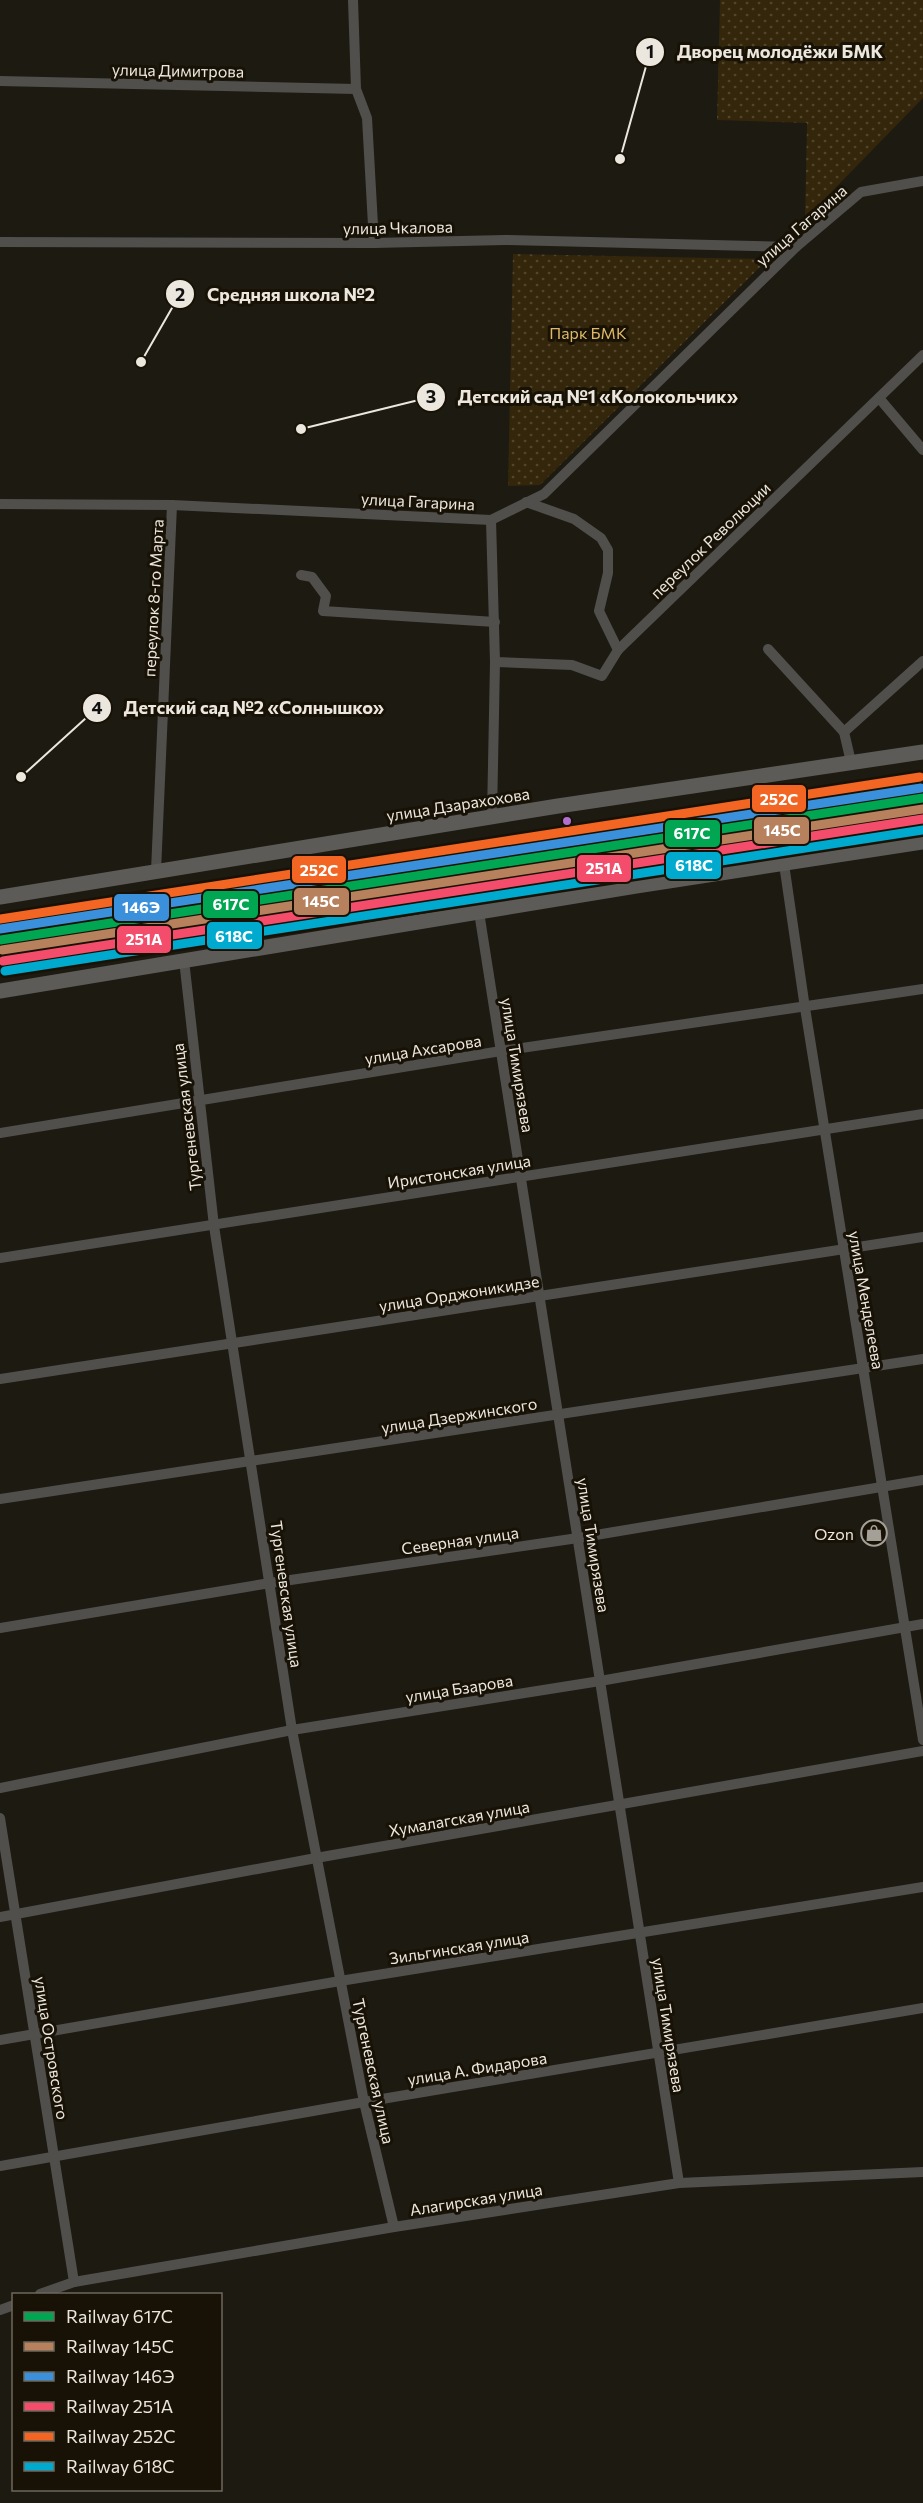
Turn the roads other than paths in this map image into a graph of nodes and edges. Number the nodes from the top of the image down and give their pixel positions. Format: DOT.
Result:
graph roads {
  1 [pos="353,0"];
  2 [pos="0,81"];
  3 [pos="356,89"];
  4 [pos="923,181"];
  5 [pos="0,242"];
  6 [pos="374,243"];
  7 [pos="796,247"];
  8 [pos="923,355"];
  9 [pos="879,398"];
  10 [pos="923,450"];
  11 [pos="526,502"];
  12 [pos="0,504"];
  13 [pos="172,505"];
  14 [pos="491,520"];
  15 [pos="301,575"];
  16 [pos="495,622"];
  17 [pos="768,649"];
  18 [pos="618,650"];
  19 [pos="923,661"];
  20 [pos="495,662"];
  21 [pos="844,732"];
  22 [pos="923,752"];
  23 [pos="851,762"];
  24 [pos="492,816"];
  25 [pos="923,842"];
  26 [pos="784,864"];
  27 [pos="156,871"];
  28 [pos="0,897"];
  29 [pos="479,912"];
  30 [pos="184,960"];
  31 [pos="923,989"];
  32 [pos="0,991"];
  33 [pos="805,1008"];
  34 [pos="501,1052"];
  35 [pos="199,1101"];
  36 [pos="923,1114"];
  37 [pos="825,1131"];
  38 [pos="0,1133"];
  39 [pos="521,1176"];
  40 [pos="214,1226"];
  41 [pos="923,1237"];
  42 [pos="843,1250"];
  43 [pos="0,1258"];
  44 [pos="540,1295"];
  45 [pos="232,1344"];
  46 [pos="923,1359"];
  47 [pos="864,1368"];
  48 [pos="0,1379"];
  49 [pos="558,1415"];
  50 [pos="252,1461"];
  51 [pos="923,1480"];
  52 [pos="882,1486"];
  53 [pos="0,1499"];
  54 [pos="578,1538"];
  55 [pos="270,1583"];
  56 [pos="923,1624"];
  57 [pos="903,1627"];
  58 [pos="0,1628"];
  59 [pos="600,1681"];
  60 [pos="292,1730"];
  61 [pos="923,1740"];
  62 [pos="923,1751"];
  63 [pos="0,1788"];
  64 [pos="620,1806"];
  65 [pos="0,1818"];
  66 [pos="316,1858"];
  67 [pos="923,1887"];
  68 [pos="15,1914"];
  69 [pos="0,1917"];
  70 [pos="640,1934"];
  71 [pos="340,1981"];
  72 [pos="923,2008"];
  73 [pos="35,2034"];
  74 [pos="0,2040"];
  75 [pos="658,2054"];
  76 [pos="364,2102"];
  77 [pos="54,2157"];
  78 [pos="0,2166"];
  79 [pos="923,2172"];
  80 [pos="679,2183"];
  81 [pos="394,2226"];
  82 [pos="74,2282"];
  83 [pos="45,2293"];
  1 -- 3 [label="street"];
  2 -- 3 [label="street, улица Димитрова"];
  3 -- 6 [label="street"];
  4 -- 7 [label="street, улица Гагарина"];
  5 -- 6 [label="street, улица Чкалова"];
  6 -- 7 [label="street, улица Чкалова"];
  7 -- 11 [label="street, улица Гагарина"];
  8 -- 9 [label="street, переулок Революции"];
  9 -- 10 [label="street"];
  9 -- 18 [label="street, переулок Революции"];
  11 -- 14 [label="street, улица Гагарина"];
  11 -- 18 [label="street"];
  12 -- 13 [label="street, улица Гагарина"];
  13 -- 14 [label="street, улица Гагарина"];
  13 -- 27 [label="street, переулок 8-го Марта"];
  14 -- 16 [label="street"];
  15 -- 16 [label="street"];
  16 -- 20 [label="street"];
  17 -- 21 [label="street"];
  18 -- 20 [label="street, переулок Революции"];
  19 -- 21 [label="street"];
  20 -- 24 [label="street"];
  21 -- 23 [label="street"];
  22 -- 23 [label="street, улица Дзарахохова"];
  23 -- 24 [label="street, улица Дзарахохова"];
  24 -- 27 [label="street, улица Дзарахохова"];
  25 -- 26 [label="street"];
  26 -- 29 [label="street"];
  26 -- 33 [label="street, улица Менделеева"];
  27 -- 28 [label="street, улица Дзарахохова"];
  29 -- 30 [label="street"];
  29 -- 34 [label="street, улица Тимирязева"];
  30 -- 32 [label="street"];
  30 -- 35 [label="street, Тургеневская улица"];
  31 -- 33 [label="street, улица Ахсарова"];
  33 -- 34 [label="street, улица Ахсарова"];
  33 -- 37 [label="street, улица Менделеева"];
  34 -- 35 [label="street, улица Ахсарова"];
  34 -- 39 [label="street, улица Тимирязева"];
  35 -- 38 [label="street, улица Ахсарова"];
  35 -- 40 [label="street, Тургеневская улица"];
  36 -- 37 [label="street, Иристонская улица"];
  37 -- 39 [label="street, Иристонская улица"];
  37 -- 42 [label="street, улица Менделеева"];
  39 -- 40 [label="street, Иристонская улица"];
  39 -- 44 [label="street, улица Тимирязева"];
  40 -- 43 [label="street, Иристонская улица"];
  40 -- 45 [label="street, Тургеневская улица"];
  41 -- 42 [label="street, улица Орджоникидзе"];
  42 -- 44 [label="street, улица Орджоникидзе"];
  42 -- 47 [label="street, улица Менделеева"];
  44 -- 45 [label="street, улица Орджоникидзе"];
  44 -- 49 [label="street, улица Тимирязева"];
  45 -- 48 [label="street, улица Орджоникидзе"];
  45 -- 50 [label="street, Тургеневская улица"];
  46 -- 47 [label="street, улица Дзержинского"];
  47 -- 49 [label="street, улица Дзержинского"];
  47 -- 52 [label="street, улица Менделеева"];
  49 -- 50 [label="street, улица Дзержинского"];
  49 -- 54 [label="street, улица Тимирязева"];
  50 -- 53 [label="street, улица Дзержинского"];
  50 -- 55 [label="street, Тургеневская улица"];
  51 -- 52 [label="street, Северная улица"];
  52 -- 54 [label="street, Северная улица"];
  52 -- 57 [label="street, улица Менделеева"];
  54 -- 55 [label="street, Северная улица"];
  54 -- 59 [label="street, улица Тимирязева"];
  55 -- 58 [label="street, Северная улица"];
  55 -- 60 [label="street, Тургеневская улица"];
  56 -- 57 [label="street, улица Бзарова"];
  57 -- 59 [label="street, улица Бзарова"];
  57 -- 61 [label="street, улица Менделеева"];
  59 -- 60 [label="street, улица Бзарова"];
  59 -- 64 [label="street, улица Тимирязева"];
  60 -- 63 [label="street, улица Бзарова"];
  60 -- 66 [label="street, Тургеневская улица"];
  62 -- 64 [label="street, Хумалагская улица"];
  64 -- 66 [label="street, Хумалагская улица"];
  64 -- 70 [label="street, улица Тимирязева"];
  65 -- 68 [label="street, улица Островского"];
  66 -- 68 [label="street, Хумалагская улица"];
  66 -- 71 [label="street, Тургеневская улица"];
  67 -- 70 [label="street, Зильгинская улица"];
  68 -- 69 [label="street, Хумалагская улица"];
  68 -- 73 [label="street, улица Островского"];
  70 -- 71 [label="street, Зильгинская улица"];
  70 -- 75 [label="street, улица Тимирязева"];
  71 -- 73 [label="street, Зильгинская улица"];
  71 -- 76 [label="street, Тургеневская улица"];
  72 -- 75 [label="street, улица А. Фидарова"];
  73 -- 74 [label="street, Зильгинская улица"];
  73 -- 77 [label="street, улица Островского"];
  75 -- 76 [label="street, улица А. Фидарова"];
  75 -- 80 [label="street, улица Тимирязева"];
  76 -- 77 [label="street, улица А. Фидарова"];
  76 -- 81 [label="street, Тургеневская улица"];
  77 -- 78 [label="street, улица А. Фидарова"];
  77 -- 82 [label="street, улица Островского"];
  79 -- 80 [label="street, Алагирская улица"];
  80 -- 81 [label="street, Алагирская улица"];
  81 -- 82 [label="street, Алагирская улица"];
  82 -- 83 [label="street, Алагирская улица"];
}
